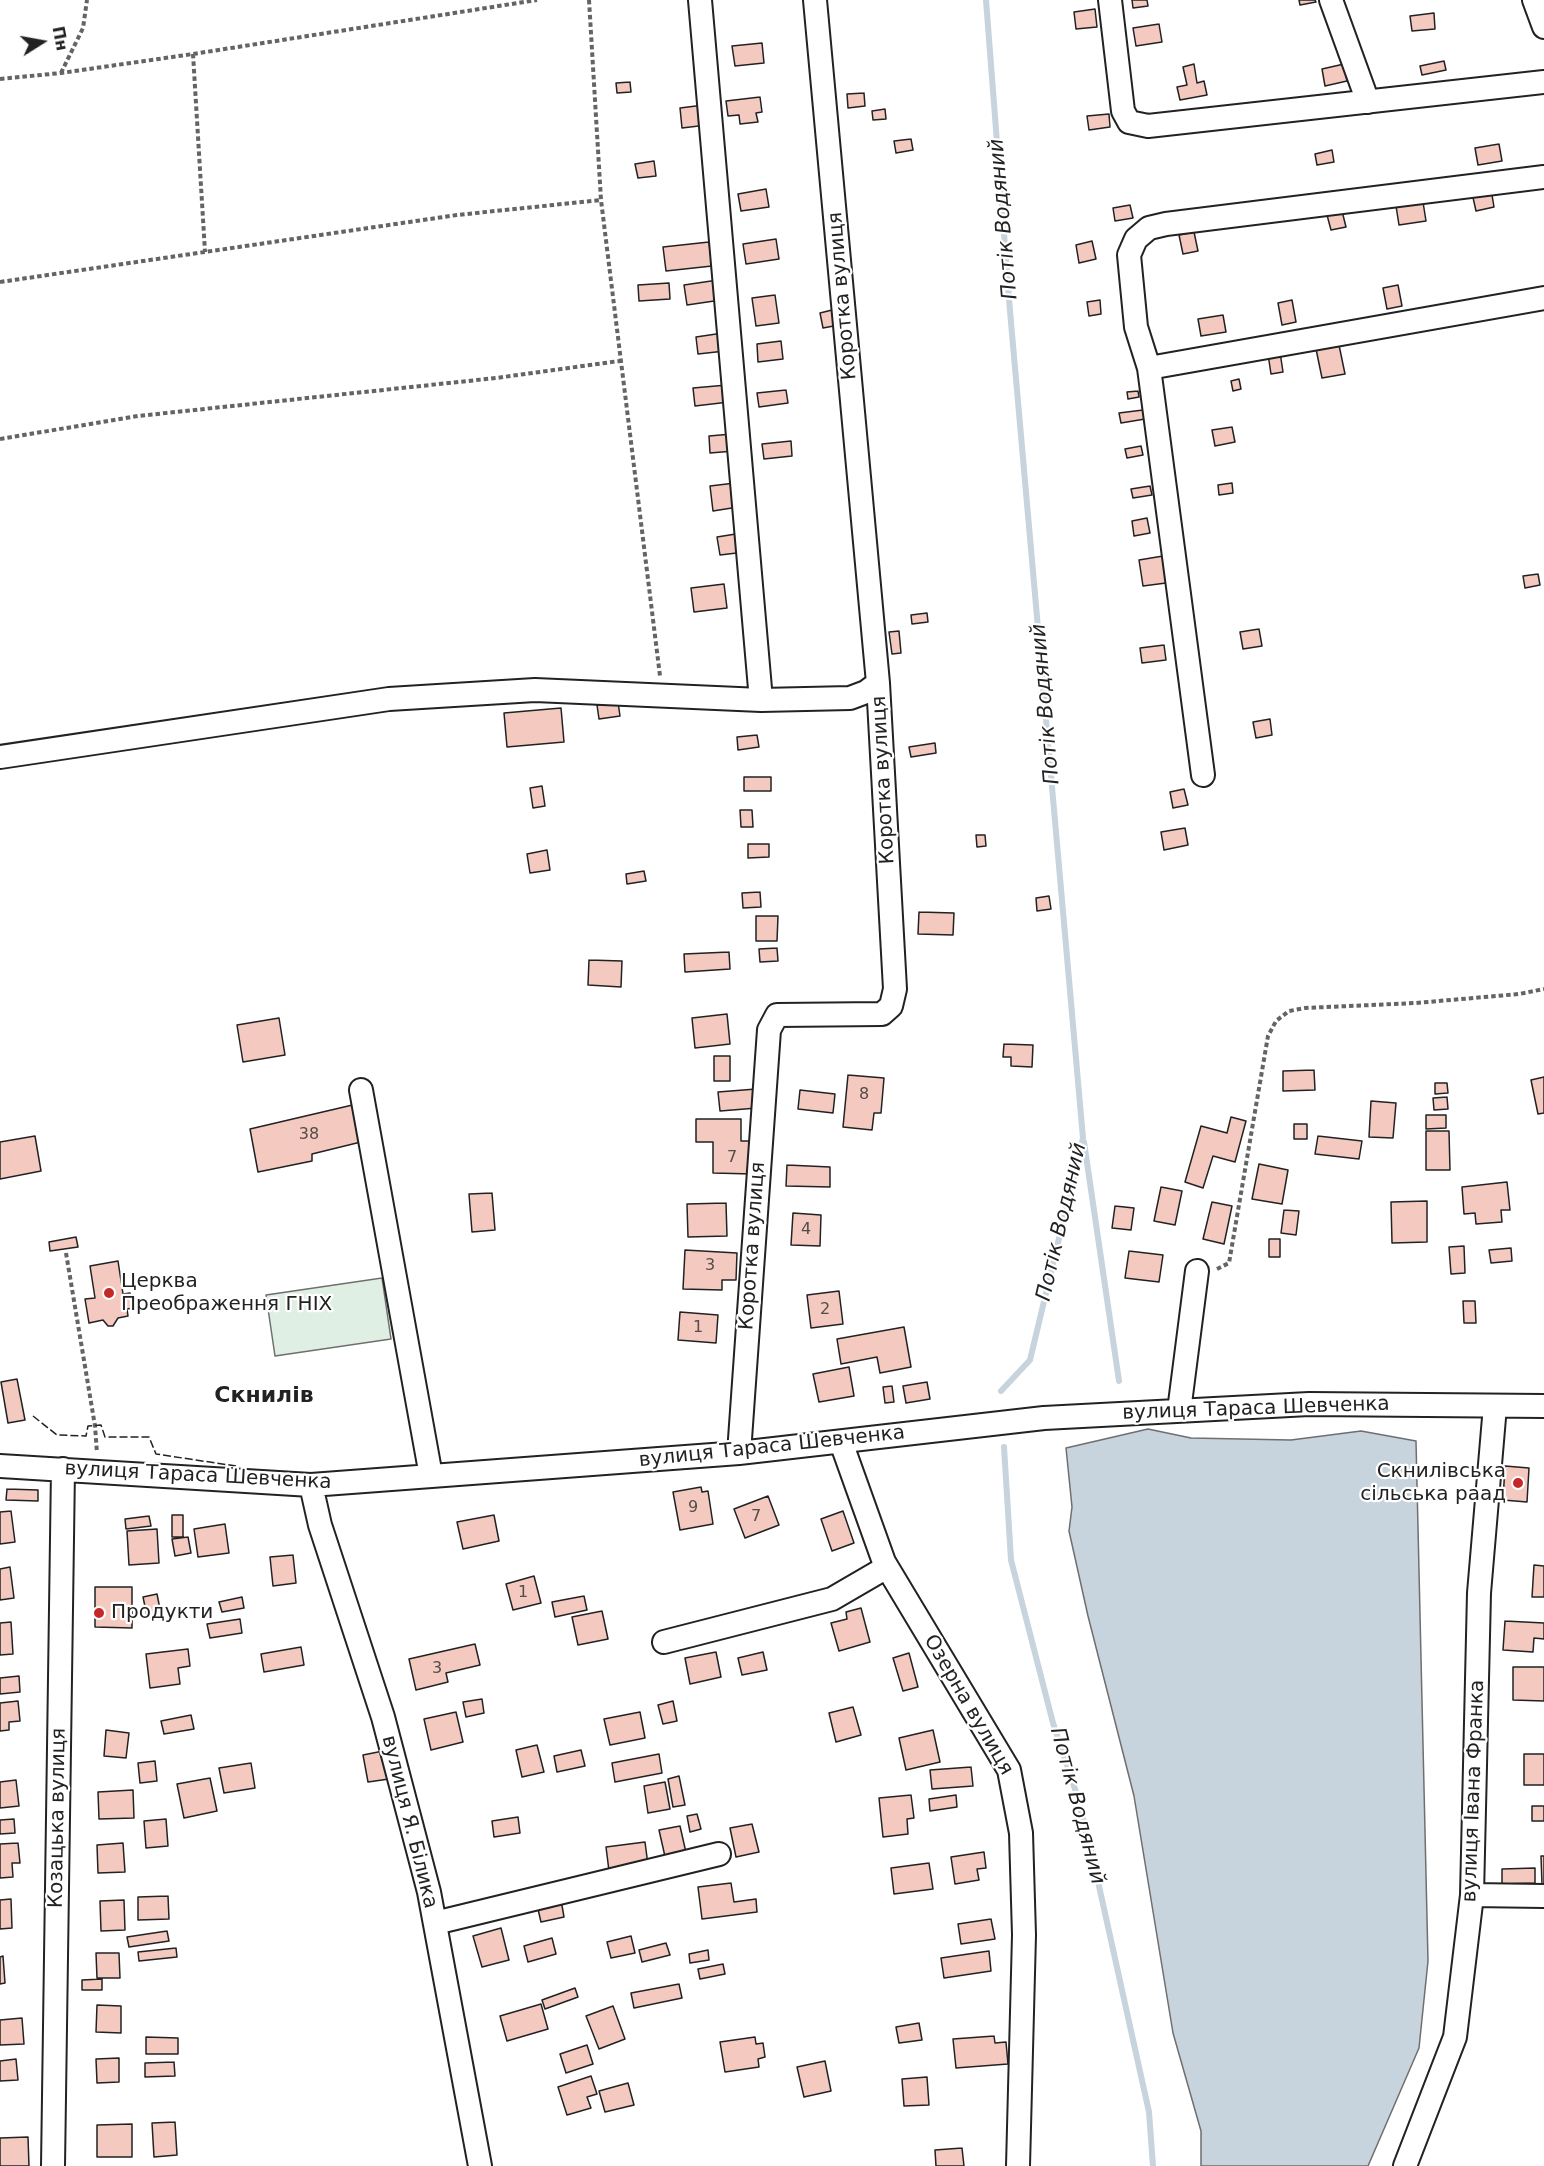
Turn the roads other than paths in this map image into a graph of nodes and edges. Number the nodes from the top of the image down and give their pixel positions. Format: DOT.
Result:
graph roads {
  1 [pos="700,0"];
  2 [pos="815,0"];
  3 [pos="1110,0"];
  4 [pos="1331,0"];
  5 [pos="1534,0"];
  6 [pos="1544,27"];
  7 [pos="1544,82"];
  8 [pos="1368,102"];
  9 [pos="1544,177"];
  10 [pos="1544,298"];
  11 [pos="1149,368"];
  12 [pos="878,683"];
  13 [pos="761,700"];
  14 [pos="0,757"];
  15 [pos="1203,775"];
  16 [pos="361,1090"];
  17 [pos="1197,1271"];
  18 [pos="1495,1406"];
  19 [pos="1544,1406"];
  20 [pos="1179,1411"];
  21 [pos="841,1442"];
  22 [pos="739,1453"];
  23 [pos="0,1466"];
  24 [pos="63,1469"];
  25 [pos="431,1476"];
  26 [pos="311,1485"];
  27 [pos="887,1567"];
  28 [pos="664,1642"];
  29 [pos="719,1854"];
  30 [pos="1472,1895"];
  31 [pos="1544,1896"];
  32 [pos="435,1923"];
  33 [pos="53,2166"];
  34 [pos="480,2166"];
  35 [pos="1018,2166"];
  36 [pos="1405,2166"];
  1 -- 13 [label="street"];
  2 -- 12 [label="street, Коротка вулиця"];
  3 -- 8 [label="street"];
  4 -- 8 [label="street"];
  5 -- 6 [label="street"];
  7 -- 8 [label="street"];
  9 -- 11 [label="street"];
  10 -- 11 [label="street"];
  11 -- 15 [label="street"];
  12 -- 13 [label="street"];
  12 -- 22 [label="street, Коротка вулиця"];
  13 -- 14 [label="street"];
  16 -- 25 [label="street"];
  17 -- 20 [label="street"];
  18 -- 19 [label="street, вулиця Тараса Шевченка"];
  18 -- 20 [label="street, вулиця Тараса Шевченка"];
  18 -- 30 [label="street, вулиця Івана Франка"];
  20 -- 21 [label="street, вулиця Тараса Шевченка"];
  21 -- 22 [label="street, вулиця Тараса Шевченка"];
  21 -- 27 [label="street, Озерна вулиця"];
  22 -- 25 [label="street, вулиця Тараса Шевченка"];
  23 -- 24 [label="street, вулиця Тараса Шевченка"];
  24 -- 26 [label="street, вулиця Тараса Шевченка"];
  24 -- 33 [label="street, Козацька вулиця"];
  25 -- 26 [label="street, вулиця Тараса Шевченка"];
  26 -- 32 [label="street, вулиця Я. Білика"];
  27 -- 28 [label="street"];
  27 -- 35 [label="street, Озерна вулиця"];
  29 -- 32 [label="street"];
  30 -- 31 [label="street"];
  30 -- 36 [label="street, вулиця Івана Франка"];
  32 -- 34 [label="street, вулиця Я. Білика"];
}
